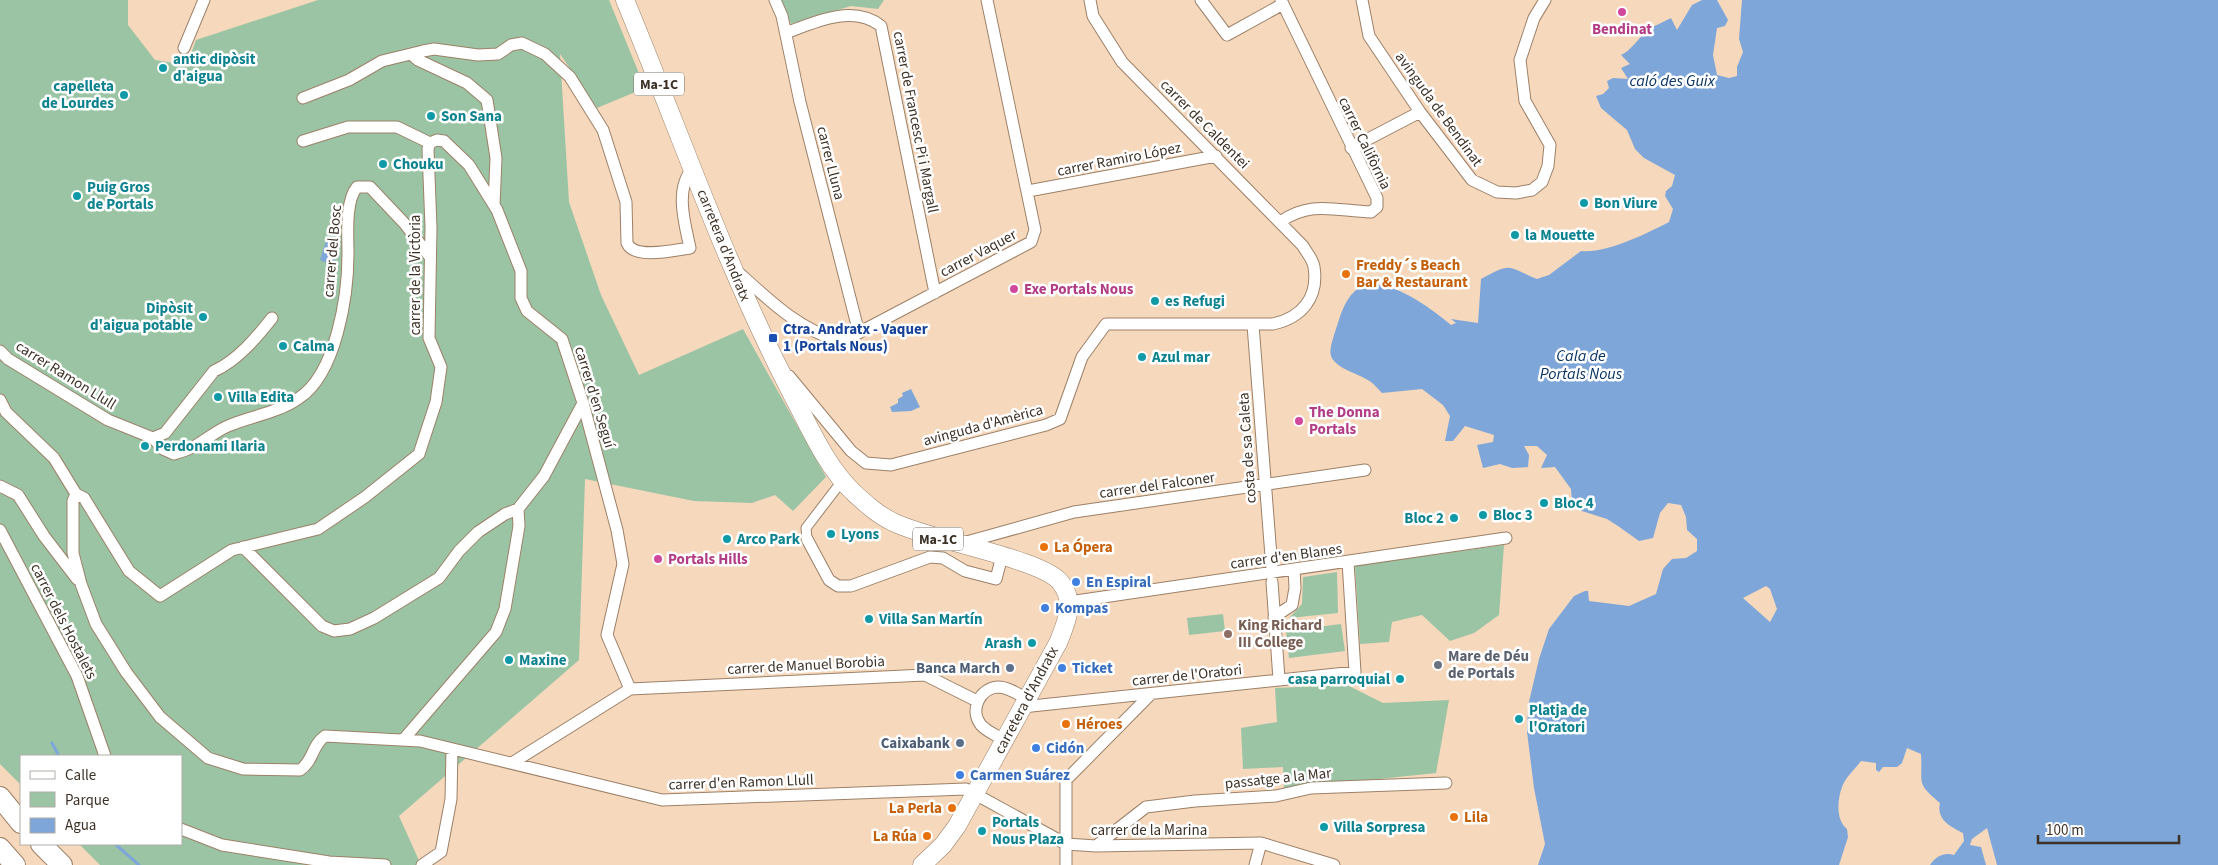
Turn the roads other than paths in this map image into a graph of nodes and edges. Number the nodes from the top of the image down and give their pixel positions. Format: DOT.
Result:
graph roads {
  1 [pos="204,0"];
  2 [pos="626,0"];
  3 [pos="775,0"];
  4 [pos="987,0"];
  5 [pos="1090,0"];
  6 [pos="1201,0"];
  7 [pos="1362,0"];
  8 [pos="1545,0"];
  9 [pos="1282,2"];
  10 [pos="786,33"];
  11 [pos="184,48"];
  12 [pos="412,54"];
  13 [pos="302,98"];
  14 [pos="1420,112"];
  15 [pos="303,141"];
  16 [pos="430,142"];
  17 [pos="1351,148"];
  18 [pos="1216,156"];
  19 [pos="692,168"];
  20 [pos="1028,191"];
  21 [pos="494,205"];
  22 [pos="1280,222"];
  23 [pos="430,257"];
  24 [pos="731,266"];
  25 [pos="935,293"];
  26 [pos="272,318"];
  27 [pos="1253,324"];
  28 [pos="859,333"];
  29 [pos="0,351"];
  30 [pos="771,355"];
  31 [pos="0,400"];
  32 [pos="583,403"];
  33 [pos="153,438"];
  34 [pos="1366,470"];
  35 [pos="842,481"];
  36 [pos="1265,484"];
  37 [pos="0,486"];
  38 [pos="76,494"];
  39 [pos="518,509"];
  40 [pos="0,530"];
  41 [pos="1506,538"];
  42 [pos="807,539"];
  43 [pos="957,545"];
  44 [pos="243,547"];
  45 [pos="1002,556"];
  46 [pos="1348,562"];
  47 [pos="1272,569"];
  48 [pos="1294,570"];
  49 [pos="1272,582"];
  50 [pos="81,584"];
  51 [pos="1069,602"];
  52 [pos="1274,617"];
  53 [pos="1279,679"];
  54 [pos="630,688"];
  55 [pos="1151,694"];
  56 [pos="977,701"];
  57 [pos="1024,703"];
  58 [pos="403,740"];
  59 [pos="1004,740"];
  60 [pos="452,749"];
  61 [pos="105,755"];
  62 [pos="512,763"];
  63 [pos="1446,783"];
  64 [pos="975,793"];
  65 [pos="0,797"];
  66 [pos="20,822"];
  67 [pos="182,829"];
  68 [pos="1261,843"];
  69 [pos="1066,844"];
  70 [pos="42,845"];
  71 [pos="1096,846"];
  72 [pos="0,848"];
  73 [pos="15,865"];
  74 [pos="62,865"];
  75 [pos="386,865"];
  76 [pos="422,865"];
  77 [pos="922,865"];
  78 [pos="1066,865"];
  79 [pos="1255,865"];
  80 [pos="1334,865"];
  1 -- 11 [label="street"];
  2 -- 19 [label="main road, carretera d'Andratx / Ma-1C"];
  3 -- 10 [label="street, carrer Lluna"];
  4 -- 20 [label="street, carrer Vaquer"];
  5 -- 18 [label="street, carrer de Caldentei"];
  6 -- 9 [label="street"];
  7 -- 14 [label="street, avinguda de Bendinat"];
  8 -- 14 [label="street, avinguda de Bendinat"];
  9 -- 17 [label="street, carrer Califòrnia"];
  10 -- 25 [label="street, carrer de Francesc Pi i Margall"];
  10 -- 28 [label="street, carrer Lluna"];
  12 -- 13 [label="street"];
  12 -- 19 [label="street"];
  12 -- 21 [label="street, carrer d'en Seguí"];
  14 -- 17 [label="street"];
  15 -- 16 [label="street"];
  16 -- 21 [label="street"];
  16 -- 23 [label="street, carrer de la Victòria"];
  17 -- 22 [label="street, carrer Califòrnia"];
  18 -- 20 [label="street, carrer Ramiro López"];
  18 -- 22 [label="street, carrer de Caldentei"];
  19 -- 24 [label="main road, carretera d'Andratx / Ma-1C"];
  20 -- 25 [label="street, carrer Vaquer"];
  21 -- 32 [label="street, carrer d'en Seguí"];
  22 -- 27 [label="street, carrer de Caldentei"];
  23 -- 33 [label="street, carrer del Bosc"];
  23 -- 44 [label="street, carrer de la Victòria"];
  24 -- 28 [label="street, carrer Vaquer"];
  24 -- 30 [label="main road, carretera d'Andratx / Ma-1C"];
  25 -- 28 [label="street, carrer Vaquer"];
  26 -- 33 [label="street"];
  27 -- 30 [label="street, avinguda d'Amèrica"];
  27 -- 36 [label="street, costa de sa Caleta"];
  29 -- 33 [label="street, carrer Ramon Llull"];
  30 -- 35 [label="main road, carretera d'Andratx / Ma-1C"];
  31 -- 38 [label="street"];
  32 -- 39 [label="street"];
  32 -- 54 [label="street, carrer d'en Seguí"];
  34 -- 36 [label="street, carrer del Falconer"];
  35 -- 42 [label="street"];
  35 -- 43 [label="main road, carretera d'Andratx / Ma-1C"];
  36 -- 43 [label="street, carrer del Falconer"];
  36 -- 47 [label="street, costa de sa Caleta"];
  37 -- 50 [label="street, carrer dels Hostalets"];
  38 -- 44 [label="street, carrer de la Victòria"];
  38 -- 50 [label="street"];
  39 -- 44 [label="street"];
  39 -- 58 [label="street"];
  40 -- 61 [label="street, carrer dels Hostalets"];
  41 -- 46 [label="street, carrer d'en Blanes"];
  42 -- 45 [label="street"];
  43 -- 45 [label="main road, carretera d'Andratx / Ma-1C"];
  45 -- 51 [label="main road, carretera d'Andratx / Ma-1C"];
  46 -- 48 [label="street, carrer d'en Blanes"];
  46 -- 53 [label="street, carrer de l'Oratori"];
  48 -- 51 [label="street, carrer d'en Blanes"];
  48 -- 52 [label="street"];
  49 -- 52 [label="street"];
  50 -- 58 [label="street"];
  51 -- 57 [label="main road, carretera d'Andratx"];
  52 -- 53 [label="street"];
  53 -- 55 [label="street, carrer de l'Oratori"];
  54 -- 56 [label="street, carrer de Manuel Borobia"];
  54 -- 62 [label="street"];
  55 -- 57 [label="street, carrer de l'Oratori"];
  55 -- 69 [label="street"];
  56 -- 57 [label="street"];
  56 -- 59 [label="street"];
  57 -- 59 [label="main road, carretera d'Andratx"];
  58 -- 60 [label="street"];
  59 -- 64 [label="main road, carretera d'Andratx"];
  60 -- 62 [label="street"];
  60 -- 76 [label="street"];
  62 -- 64 [label="street, carrer d'en Ramon Llull"];
  63 -- 71 [label="street, passatge a la Mar"];
  64 -- 69 [label="street, carrer de la Marina"];
  64 -- 77 [label="main road, carretera d'Andratx"];
  65 -- 66 [label="highway"];
  67 -- 75 [label="street"];
  68 -- 71 [label="street, carrer de la Marina"];
  68 -- 79 [label="street"];
  68 -- 80 [label="street, carrer de la Marina"];
  69 -- 71 [label="street, carrer de la Marina"];
  69 -- 78 [label="street"];
  70 -- 74 [label="highway"];
  72 -- 73 [label="highway"];
}
